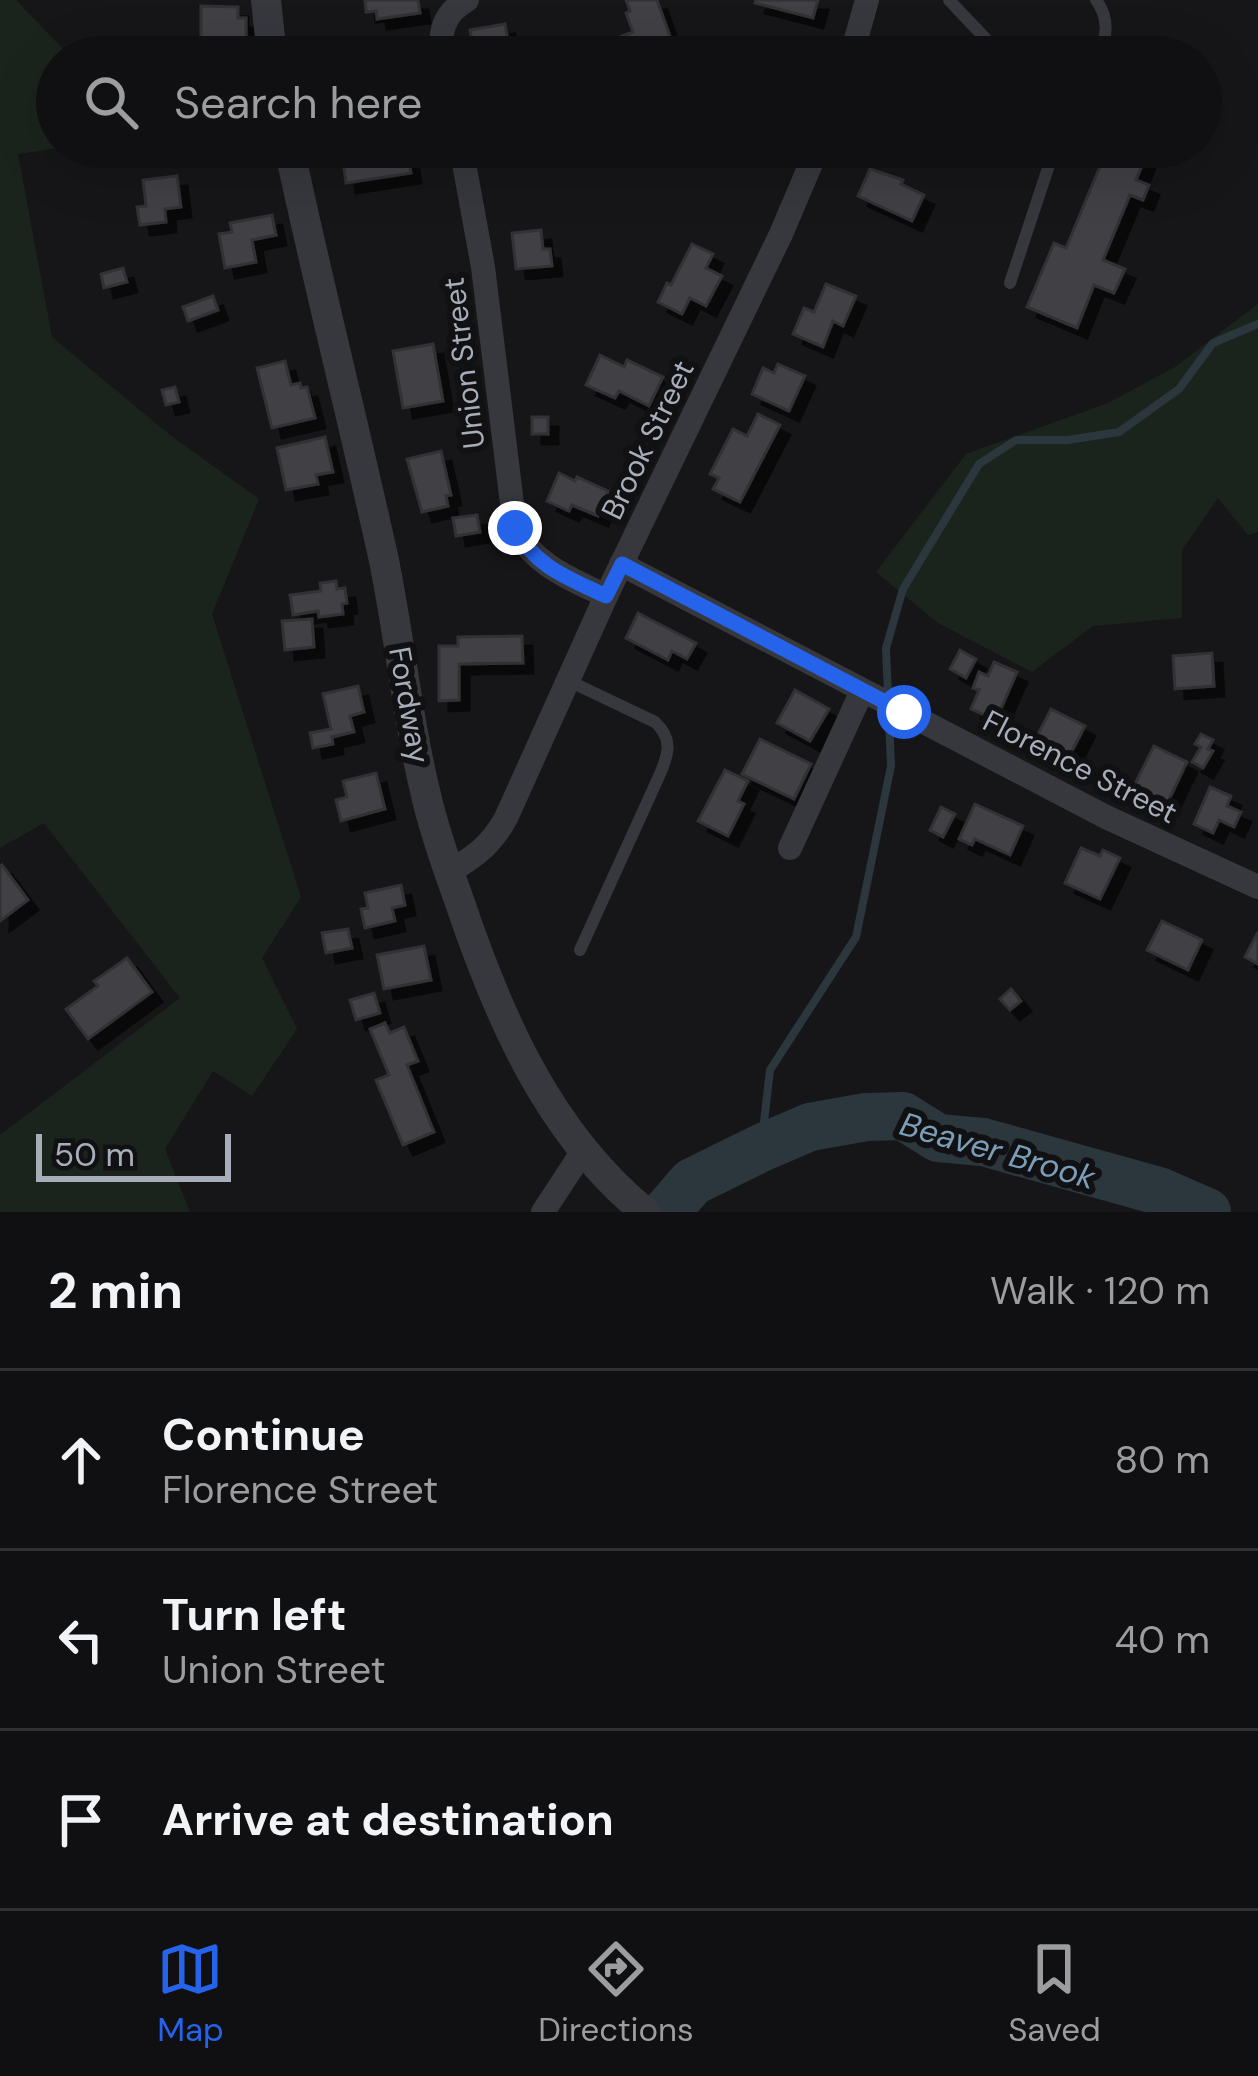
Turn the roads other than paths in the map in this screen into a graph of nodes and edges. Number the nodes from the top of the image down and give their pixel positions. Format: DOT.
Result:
graph roads {
  1 [pos="266,0"];
  2 [pos="466,0"];
  3 [pos="867,0"];
  4 [pos="949,0"];
  5 [pos="1096,0"];
  6 [pos="270,36"];
  7 [pos="441,36"];
  8 [pos="857,36"];
  9 [pos="984,36"];
  10 [pos="1108,36"];
  11 [pos="294,168"];
  12 [pos="464,168"];
  13 [pos="809,168"];
  14 [pos="1048,168"];
  15 [pos="1010,284"];
  16 [pos="622,564"];
  17 [pos="606,596"];
  18 [pos="568,680"];
  19 [pos="868,694"];
  20 [pos="790,848"];
  21 [pos="449,872"];
  22 [pos="1258,886"];
  23 [pos="580,950"];
  24 [pos="584,1150"];
  25 [pos="643,1210"];
  26 [pos="542,1212"];
  1 -- 6 [label="street"];
  2 -- 7 [label="street"];
  3 -- 8 [label="street"];
  4 -- 9 [label="lane"];
  5 -- 10 [label="lane"];
  11 -- 21 [label="street, Fordway"];
  12 -- 17 [label="street, Union Street"];
  13 -- 16 [label="street, Brook Street"];
  14 -- 15 [label="lane"];
  16 -- 17 [label="street, Brook Street"];
  16 -- 19 [label="street, Florence Street"];
  17 -- 18 [label="street, Brook Street"];
  18 -- 21 [label="street, Brook Street"];
  18 -- 23 [label="lane"];
  19 -- 20 [label="street"];
  19 -- 22 [label="street, Florence Street"];
  21 -- 24 [label="street, Fordway"];
  24 -- 25 [label="street, Fordway"];
  24 -- 26 [label="street"];
}
